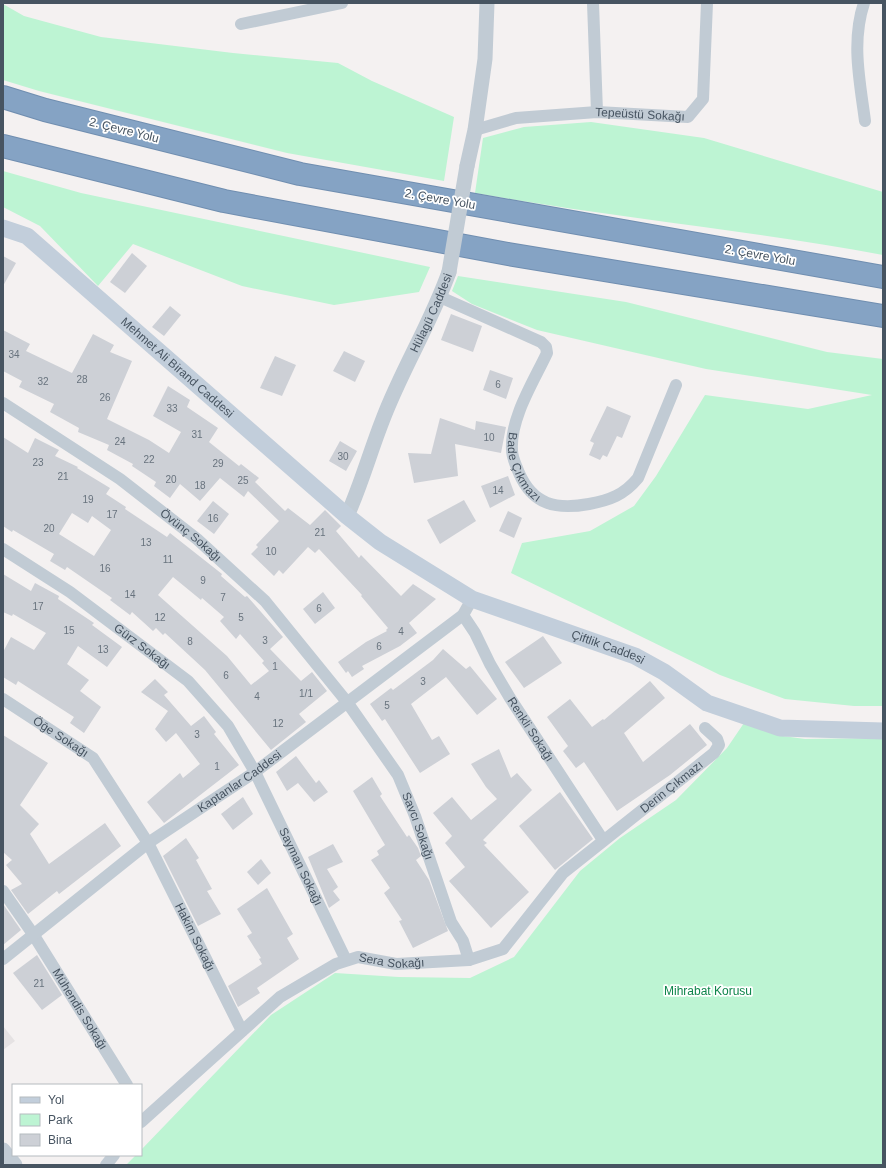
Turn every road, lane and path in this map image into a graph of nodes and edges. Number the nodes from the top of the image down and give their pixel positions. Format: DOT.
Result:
graph roads {
  1 [pos="342,3"];
  2 [pos="487,3"];
  3 [pos="593,3"];
  4 [pos="707,3"];
  5 [pos="864,3"];
  6 [pos="241,24"];
  7 [pos="3,97"];
  8 [pos="597,112"];
  9 [pos="866,121"];
  10 [pos="475,130"];
  11 [pos="3,146"];
  12 [pos="3,228"];
  13 [pos="883,277"];
  14 [pos="440,297"];
  15 [pos="883,316"];
  16 [pos="676,385"];
  17 [pos="3,403"];
  18 [pos="347,516"];
  19 [pos="3,549"];
  20 [pos="472,599"];
  21 [pos="463,615"];
  22 [pos="3,699"];
  23 [pos="347,702"];
  24 [pos="705,728"];
  25 [pos="883,731"];
  26 [pos="255,772"];
  27 [pos="603,840"];
  28 [pos="148,843"];
  29 [pos="3,891"];
  30 [pos="33,934"];
  31 [pos="3,959"];
  32 [pos="346,960"];
  33 [pos="469,960"];
  34 [pos="242,1031"];
  35 [pos="126,1084"];
  36 [pos="143,1115"];
  37 [pos="3,1150"];
  38 [pos="113,1156"];
  39 [pos="15,1165"];
  40 [pos="106,1165"];
  1 -- 6 [label="street"];
  2 -- 10 [label="street, Hülagü Caddesi"];
  3 -- 8 [label="street"];
  4 -- 8 [label="street, Tepeüstü Sokağı"];
  5 -- 9 [label="street"];
  7 -- 13 [label="highway, 2. Çevre Yolu"];
  8 -- 10 [label="street, Tepeüstü Sokağı"];
  10 -- 14 [label="street, Hülagü Caddesi, bridge"];
  11 -- 15 [label="highway"];
  12 -- 18 [label="main road, Mehmet Ali Birand Caddesi"];
  14 -- 16 [label="street, Bade Çıkmazı"];
  14 -- 18 [label="street, Hülagü Caddesi"];
  17 -- 23 [label="street, Övünç Sokağı"];
  18 -- 20 [label="main road, Çiftlik Caddesi"];
  19 -- 26 [label="street, Gürz Sokağı"];
  20 -- 21 [label="street, Kaptanlar Caddesi"];
  20 -- 25 [label="main road, Çiftlik Caddesi"];
  21 -- 23 [label="street, Kaptanlar Caddesi"];
  21 -- 27 [label="street, Renkli Sokağı"];
  22 -- 28 [label="street, Öḡe Sokağı"];
  23 -- 26 [label="street, Kaptanlar Caddesi"];
  23 -- 33 [label="street, Savcı Sokağı"];
  24 -- 27 [label="street, Derin Çıkmazı"];
  26 -- 28 [label="street, Kaptanlar Caddesi"];
  26 -- 32 [label="street, Sayman Sokağı"];
  27 -- 33 [label="street, Sera Sokağı"];
  28 -- 30 [label="street, Kaptanlar Caddesi"];
  28 -- 34 [label="street, Hakim Sokağı"];
  29 -- 30 [label="street, Mühendis Sokağı"];
  30 -- 31 [label="street, Kaptanlar Caddesi"];
  30 -- 35 [label="street, Mühendis Sokağı"];
  32 -- 33 [label="street, Sera Sokağı"];
  32 -- 34 [label="street, Sera Sokağı"];
  34 -- 36 [label="street, Sera Sokağı"];
  37 -- 39 [label="street"];
  38 -- 40 [label="street"];
}
